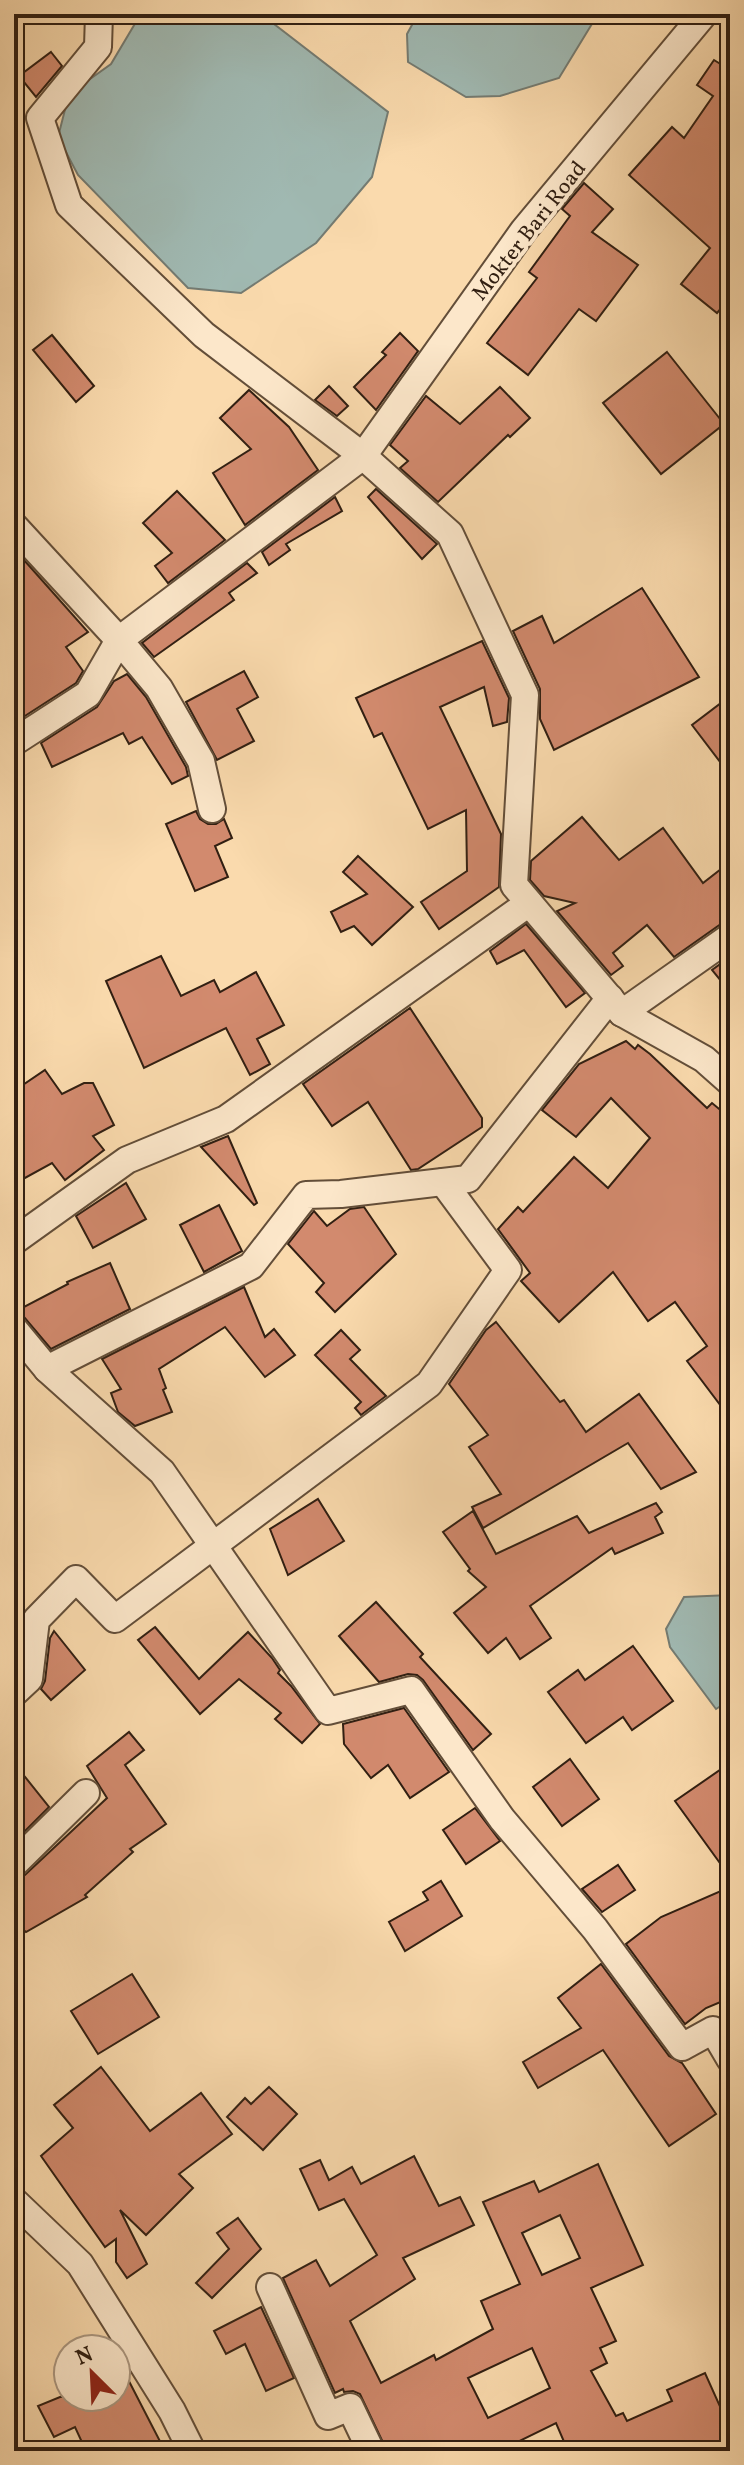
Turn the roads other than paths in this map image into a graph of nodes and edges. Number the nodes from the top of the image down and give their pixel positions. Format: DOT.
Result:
graph roads {
  1 [pos="99,14"];
  2 [pos="704,14"];
  3 [pos="363,456"];
  4 [pos="14,526"];
  5 [pos="119,640"];
  6 [pos="14,742"];
  7 [pos="212,809"];
  8 [pos="529,903"];
  9 [pos="730,937"];
  10 [pos="616,1006"];
  11 [pos="730,1082"];
  12 [pos="443,1182"];
  13 [pos="14,1241"];
  14 [pos="14,1329"];
  15 [pos="47,1369"];
  16 [pos="213,1546"];
  17 [pos="14,1693"];
  18 [pos="86,1793"];
  19 [pos="14,1864"];
  20 [pos="730,2059"];
  21 [pos="14,2201"];
  22 [pos="270,2287"];
  23 [pos="192,2451"];
  24 [pos="371,2451"];
  1 -- 3 [label="street"];
  2 -- 3 [label="street, Mokter Bari Road"];
  3 -- 5 [label="street, Mokter Bari Road"];
  3 -- 8 [label="street"];
  4 -- 5 [label="street"];
  5 -- 6 [label="street"];
  5 -- 7 [label="street"];
  8 -- 10 [label="street"];
  8 -- 13 [label="street"];
  9 -- 10 [label="street"];
  10 -- 11 [label="street"];
  10 -- 12 [label="street"];
  12 -- 15 [label="street"];
  12 -- 16 [label="street"];
  14 -- 15 [label="street"];
  15 -- 16 [label="street"];
  16 -- 17 [label="street"];
  16 -- 20 [label="street"];
  18 -- 19 [label="street"];
  21 -- 23 [label="street"];
  22 -- 24 [label="street"];
}
